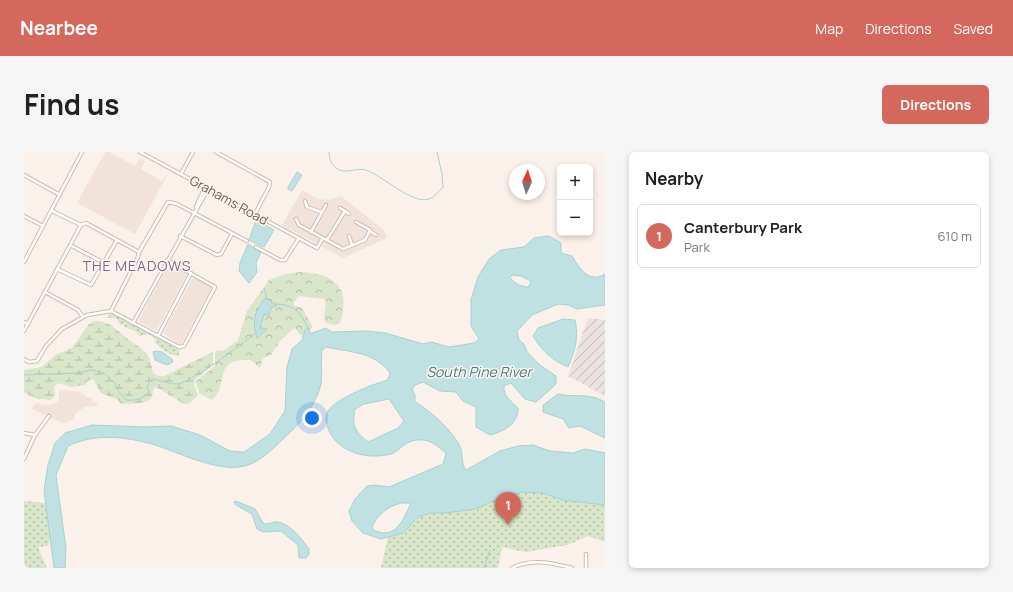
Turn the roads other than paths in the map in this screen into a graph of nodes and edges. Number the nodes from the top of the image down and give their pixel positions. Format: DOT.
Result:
graph roads {
  1 [pos="82,152"];
  2 [pos="140,152"];
  3 [pos="192,152"];
  4 [pos="216,152"];
  5 [pos="181,174"];
  6 [pos="24,175"];
  7 [pos="206,188"];
  8 [pos="60,194"];
  9 [pos="305,201"];
  10 [pos="326,205"];
  11 [pos="340,208"];
  12 [pos="52,210"];
  13 [pos="345,211"];
  14 [pos="321,212"];
  15 [pos="193,213"];
  16 [pos="255,214"];
  17 [pos="349,214"];
  18 [pos="24,216"];
  19 [pos="296,219"];
  20 [pos="356,222"];
  21 [pos="81,225"];
  22 [pos="43,226"];
  23 [pos="370,231"];
  24 [pos="311,232"];
  25 [pos="232,234"];
  26 [pos="376,234"];
  27 [pos="180,236"];
  28 [pos="349,236"];
  29 [pos="299,238"];
  30 [pos="323,238"];
  31 [pos="117,240"];
  32 [pos="327,240"];
  33 [pos="247,241"];
  34 [pos="70,245"];
  35 [pos="352,245"];
  36 [pos="256,247"];
  37 [pos="139,252"];
  38 [pos="25,260"];
  39 [pos="167,260"];
  40 [pos="104,263"];
  41 [pos="57,269"];
  42 [pos="192,273"];
  43 [pos="45,292"];
  44 [pos="111,311"];
  45 [pos="83,317"];
  46 [pos="24,322"];
  47 [pos="134,322"];
  48 [pos="28,324"];
  49 [pos="24,331"];
  50 [pos="158,336"];
  51 [pos="24,359"];
  52 [pos="49,416"];
  53 [pos="24,434"];
  54 [pos="35,435"];
  55 [pos="24,459"];
  56 [pos="586,554"];
  57 [pos="512,568"];
  58 [pos="572,568"];
  59 [pos="586,568"];
  1 -- 8 [label="street"];
  2 -- 5 [label="street, Grahams Road"];
  3 -- 5 [label="street"];
  4 -- 16 [label="street"];
  5 -- 7 [label="street, Grahams Road"];
  6 -- 8 [label="street"];
  7 -- 15 [label="street"];
  7 -- 16 [label="street, Grahams Road"];
  8 -- 12 [label="street"];
  9 -- 14 [label="street"];
  10 -- 14 [label="street"];
  11 -- 13 [label="street"];
  12 -- 21 [label="street"];
  12 -- 22 [label="street"];
  13 -- 17 [label="street"];
  13 -- 32 [label="street"];
  14 -- 24 [label="street"];
  15 -- 25 [label="street"];
  15 -- 27 [label="street"];
  15 -- 37 [label="street"];
  16 -- 29 [label="street, Grahams Road"];
  18 -- 22 [label="street"];
  19 -- 24 [label="street"];
  20 -- 23 [label="street"];
  21 -- 31 [label="street"];
  21 -- 34 [label="street"];
  22 -- 38 [label="street"];
  23 -- 26 [label="street"];
  23 -- 35 [label="street"];
  24 -- 30 [label="street"];
  25 -- 27 [label="street"];
  25 -- 33 [label="street"];
  27 -- 39 [label="street"];
  28 -- 35 [label="street"];
  29 -- 30 [label="street, Grahams Road"];
  29 -- 36 [label="street"];
  30 -- 32 [label="street"];
  31 -- 37 [label="street"];
  31 -- 40 [label="street"];
  32 -- 35 [label="street"];
  34 -- 40 [label="street"];
  34 -- 41 [label="street"];
  37 -- 44 [label="street"];
  39 -- 42 [label="street"];
  39 -- 47 [label="street"];
  40 -- 41 [label="street"];
  41 -- 43 [label="street"];
  42 -- 50 [label="street"];
  42 -- 50 [label="street"];
  43 -- 45 [label="street"];
  43 -- 48 [label="street"];
  44 -- 45 [label="street"];
  44 -- 47 [label="street"];
  45 -- 51 [label="street"];
  46 -- 48 [label="street"];
  47 -- 50 [label="street"];
  48 -- 49 [label="street"];
  52 -- 54 [label="street"];
  53 -- 54 [label="street"];
  54 -- 55 [label="street"];
  56 -- 59 [label="street"];
  57 -- 58 [label="street"];
}
